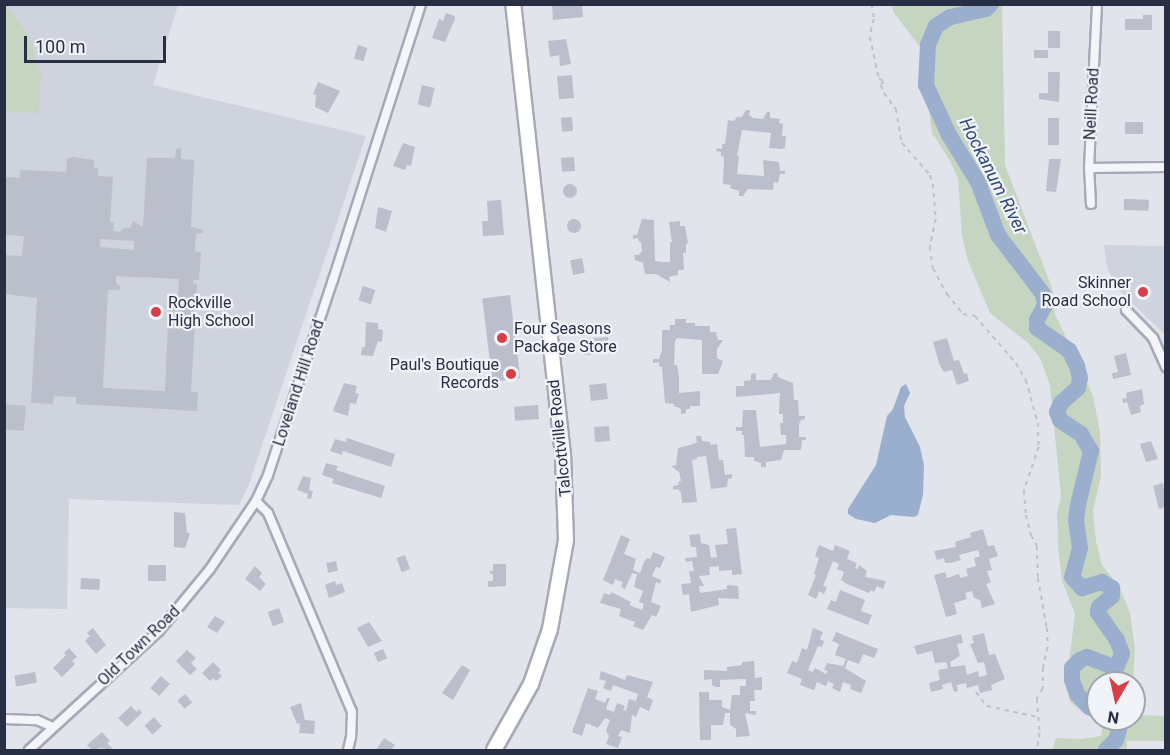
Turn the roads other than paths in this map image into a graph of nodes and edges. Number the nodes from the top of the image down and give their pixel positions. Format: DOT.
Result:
graph roads {
  1 [pos="422,4"];
  2 [pos="513,4"];
  3 [pos="1096,4"];
  4 [pos="1166,167"];
  5 [pos="1089,168"];
  6 [pos="1091,204"];
  7 [pos="1126,310"];
  8 [pos="1166,367"];
  9 [pos="256,501"];
  10 [pos="4,719"];
  11 [pos="53,727"];
  12 [pos="29,750"];
  13 [pos="348,750"];
  14 [pos="494,750"];
  1 -- 9 [label="street, Loveland Hill Road"];
  2 -- 14 [label="main road, Talcottville Road"];
  3 -- 5 [label="street, Neill Road"];
  4 -- 5 [label="street"];
  5 -- 6 [label="street, Neill Road"];
  7 -- 8 [label="street"];
  9 -- 11 [label="street, Old Town Road"];
  9 -- 13 [label="street"];
  10 -- 11 [label="street"];
  11 -- 12 [label="street, Old Town Road"];
}
